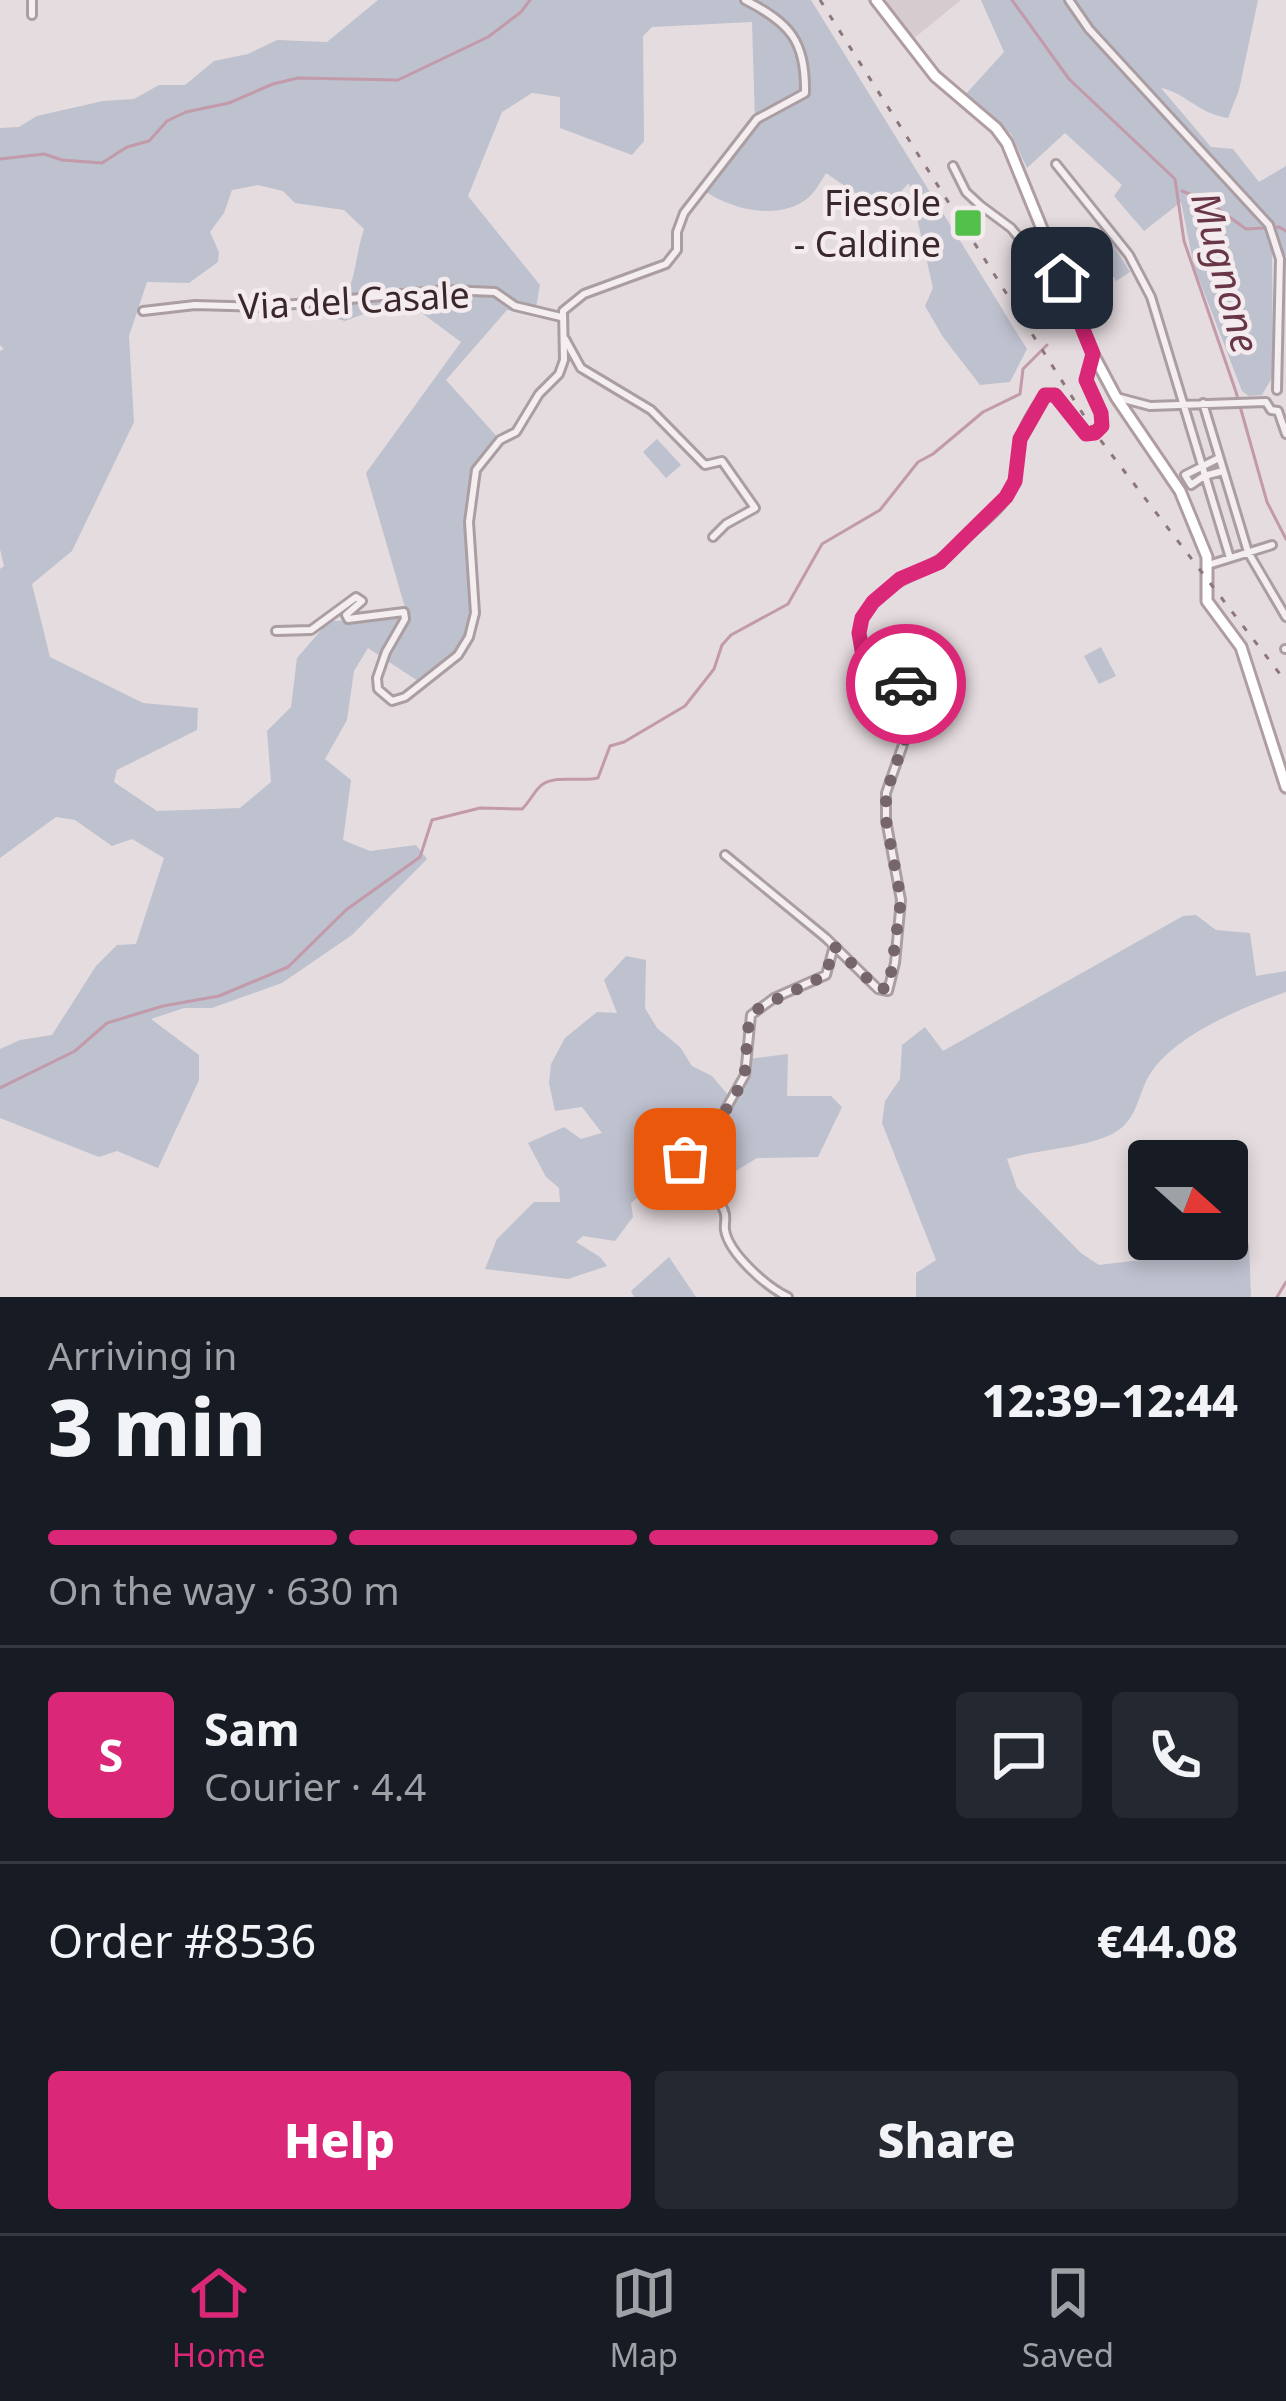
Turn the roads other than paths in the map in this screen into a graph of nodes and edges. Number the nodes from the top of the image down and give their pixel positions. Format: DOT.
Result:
graph roads {
  1 [pos="32,0"];
  2 [pos="745,0"];
  3 [pos="875,0"];
  4 [pos="1069,0"];
  5 [pos="32,15"];
  6 [pos="1056,164"];
  7 [pos="953,166"];
  8 [pos="1283,261"];
  9 [pos="1060,274"];
  10 [pos="143,311"];
  11 [pos="561,317"];
  12 [pos="1282,318"];
  13 [pos="564,335"];
  14 [pos="1093,354"];
  15 [pos="1277,390"];
  16 [pos="1286,395"];
  17 [pos="1116,397"];
  18 [pos="1266,402"];
  19 [pos="1203,403"];
  20 [pos="1182,405"];
  21 [pos="1282,409"];
  22 [pos="1286,434"];
  23 [pos="1219,458"];
  24 [pos="1201,464"];
  25 [pos="1222,471"];
  26 [pos="1204,476"];
  27 [pos="713,537"];
  28 [pos="1272,544"];
  29 [pos="1248,552"];
  30 [pos="1230,558"];
  31 [pos="1208,565"];
  32 [pos="1286,617"];
  33 [pos="275,631"];
  34 [pos="1286,787"];
  35 [pos="725,855"];
  36 [pos="834,946"];
  37 [pos="788,1297"];
  1 -- 5 [label="street"];
  2 -- 11 [label="street"];
  3 -- 9 [label="main road"];
  4 -- 8 [label="street"];
  6 -- 20 [label="street"];
  7 -- 9 [label="street"];
  8 -- 12 [label="street"];
  9 -- 14 [label="main road"];
  10 -- 11 [label="street, Via del Casale"];
  11 -- 13 [label="street"];
  12 -- 15 [label="street"];
  13 -- 27 [label="street"];
  13 -- 33 [label="street"];
  14 -- 17 [label="main road"];
  14 -- 36 [label="street"];
  15 -- 16 [label="street"];
  15 -- 18 [label="street"];
  17 -- 20 [label="street"];
  17 -- 31 [label="main road"];
  18 -- 19 [label="street"];
  18 -- 21 [label="street"];
  19 -- 20 [label="street"];
  19 -- 23 [label="street"];
  20 -- 24 [label="street"];
  21 -- 22 [label="street"];
  23 -- 24 [label="street"];
  23 -- 25 [label="street"];
  24 -- 26 [label="street"];
  24 -- 26 [label="street"];
  25 -- 26 [label="street"];
  25 -- 29 [label="street"];
  26 -- 30 [label="street"];
  28 -- 29 [label="street"];
  29 -- 30 [label="street"];
  29 -- 32 [label="street"];
  30 -- 31 [label="street"];
  31 -- 34 [label="main road"];
  35 -- 36 [label="street"];
  36 -- 37 [label="street"];
}
